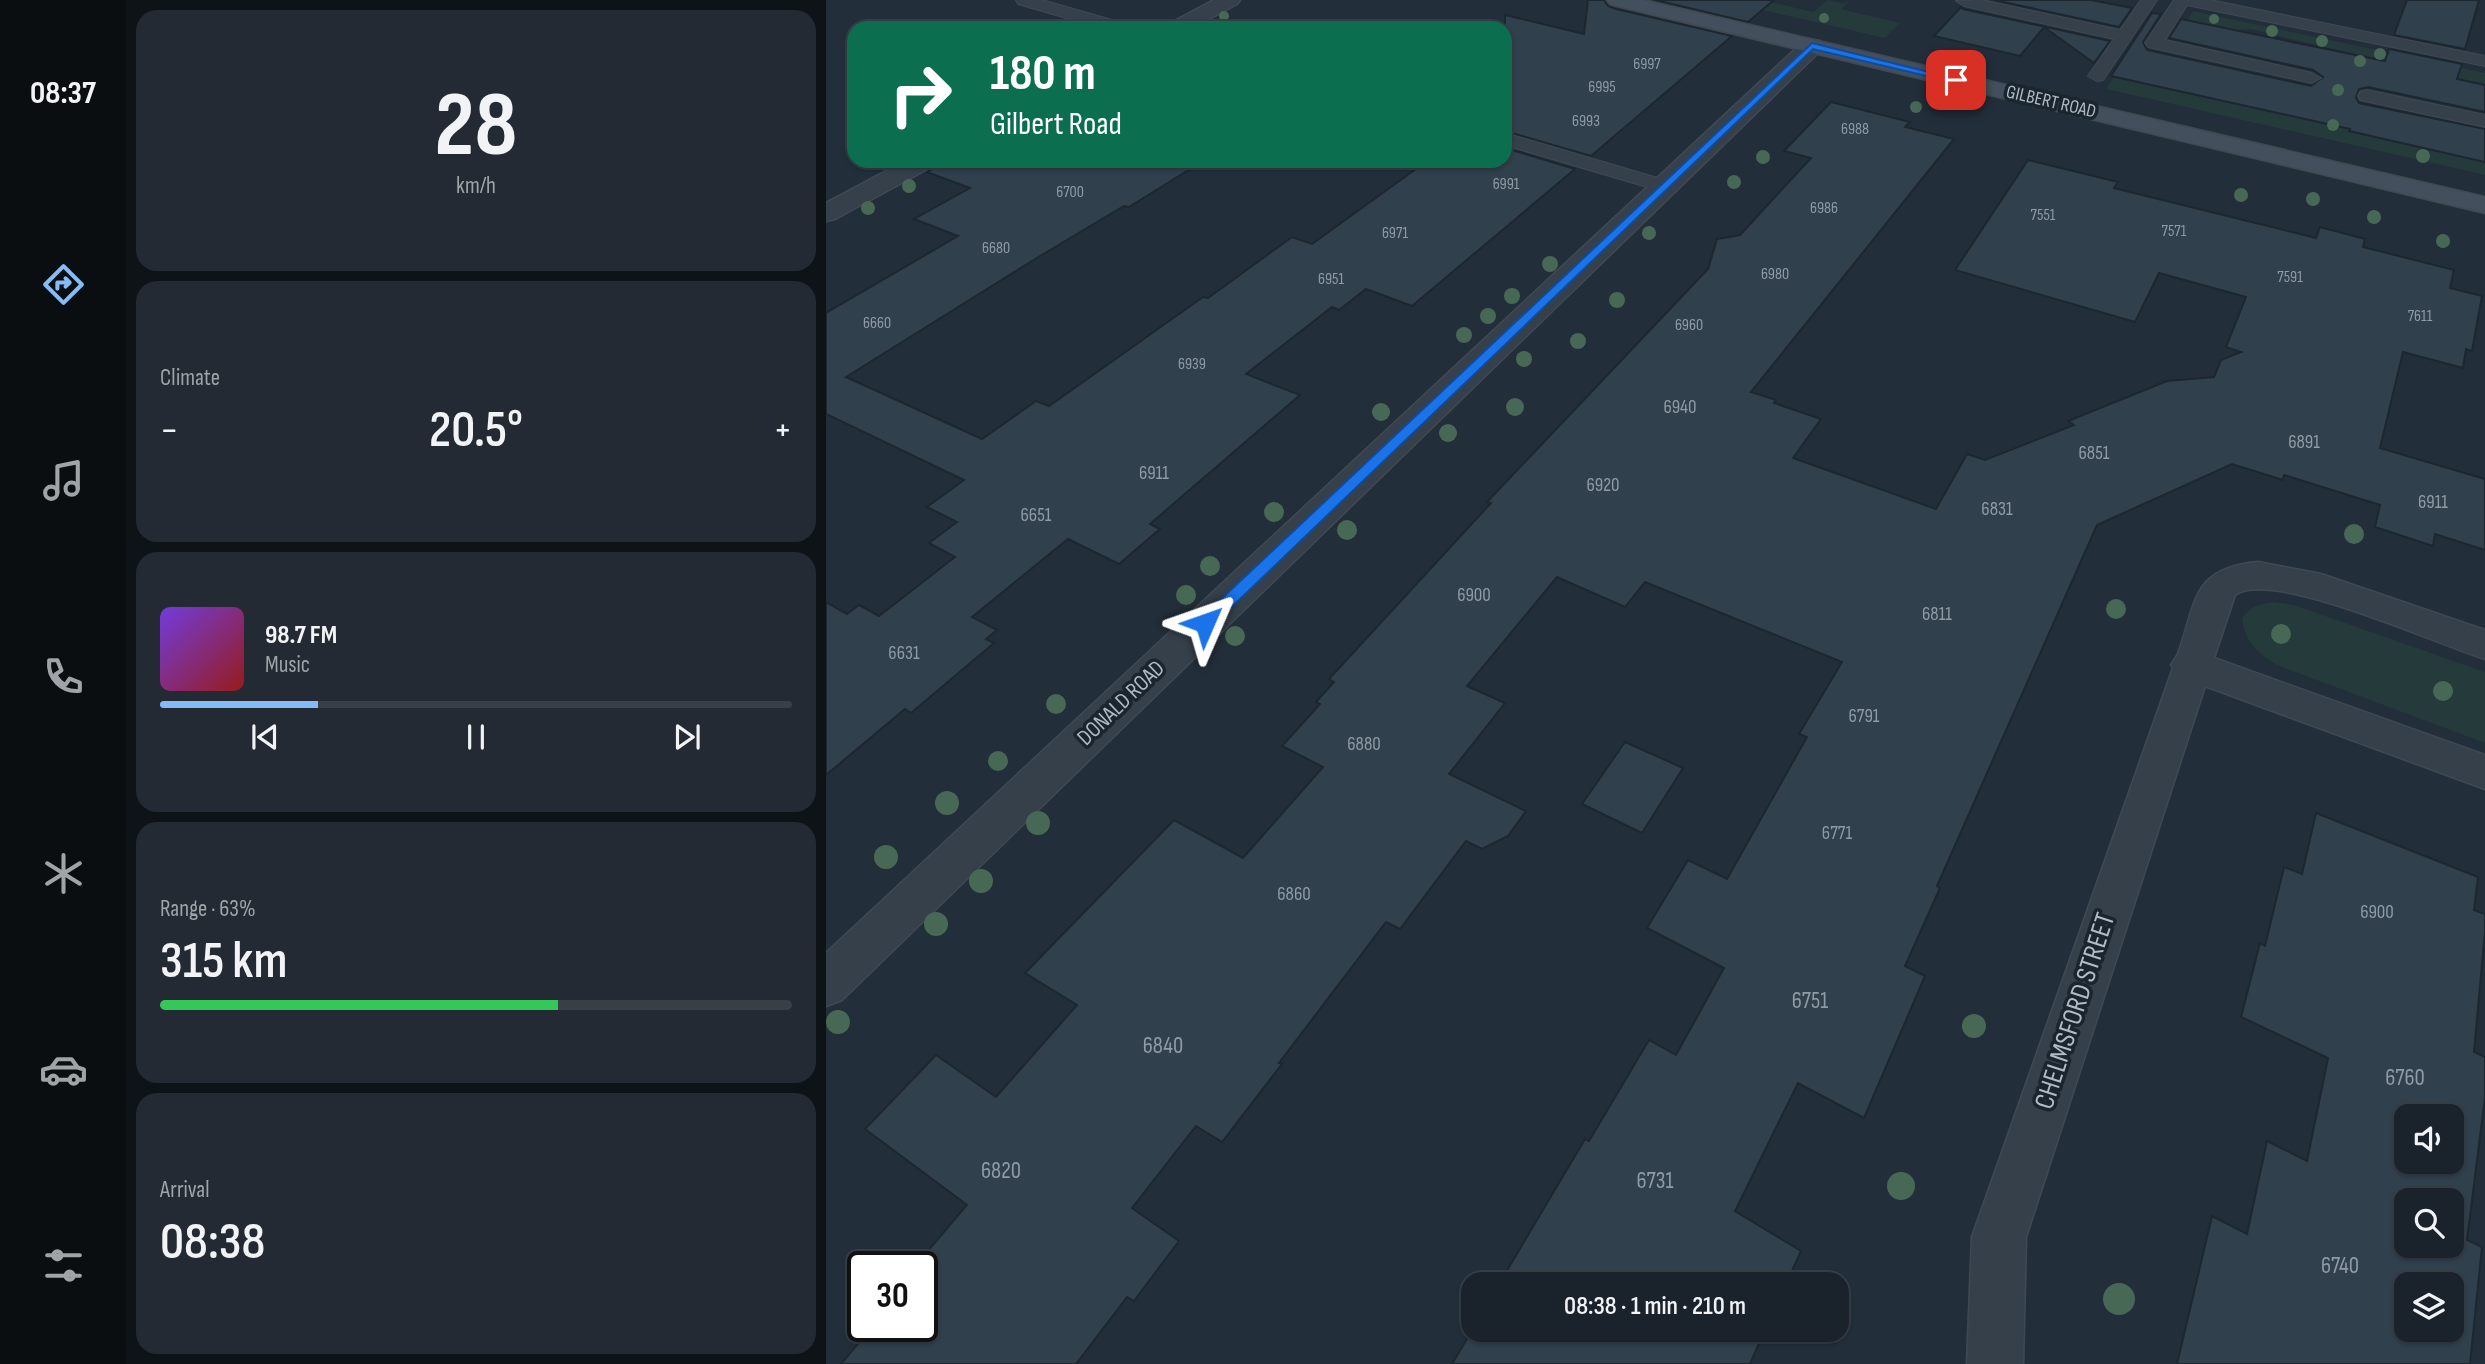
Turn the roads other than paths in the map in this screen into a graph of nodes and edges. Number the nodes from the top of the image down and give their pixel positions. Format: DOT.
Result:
graph roads {
  1 [pos="1024,0"];
  2 [pos="1230,0"];
  3 [pos="1617,0"];
  4 [pos="2149,0"];
  5 [pos="2184,0"];
  6 [pos="1964,1"];
  7 [pos="1096,21"];
  8 [pos="1190,21"];
  9 [pos="2125,36"];
  10 [pos="1812,46"];
  11 [pos="2485,61"];
  12 [pos="2097,76"];
  13 [pos="2312,78"];
  14 [pos="2367,96"];
  15 [pos="2485,121"];
  16 [pos="1512,141"];
  17 [pos="911,168"];
  18 [pos="1664,186"];
  19 [pos="2485,205"];
  20 [pos="826,213"];
  21 [pos="2485,645"];
  22 [pos="2190,665"];
  23 [pos="2485,772"];
  24 [pos="826,984"];
  25 [pos="1995,1364"];
  1 -- 7 [label="lane"];
  2 -- 8 [label="street"];
  3 -- 10 [label="main road, GILBERT ROAD"];
  4 -- 9 [label="lane"];
  5 -- 11 [label="lane"];
  5 -- 13 [label="lane"];
  6 -- 9 [label="lane"];
  9 -- 12 [label="lane"];
  10 -- 18 [label="street, DONALD ROAD"];
  10 -- 19 [label="main road, GILBERT ROAD"];
  14 -- 15 [label="lane"];
  16 -- 18 [label="lane"];
  17 -- 20 [label="street"];
  18 -- 24 [label="street, DONALD ROAD"];
  21 -- 22 [label="street, CHELMSFORD STREET"];
  22 -- 23 [label="street"];
  22 -- 25 [label="street, CHELMSFORD STREET"];
}
